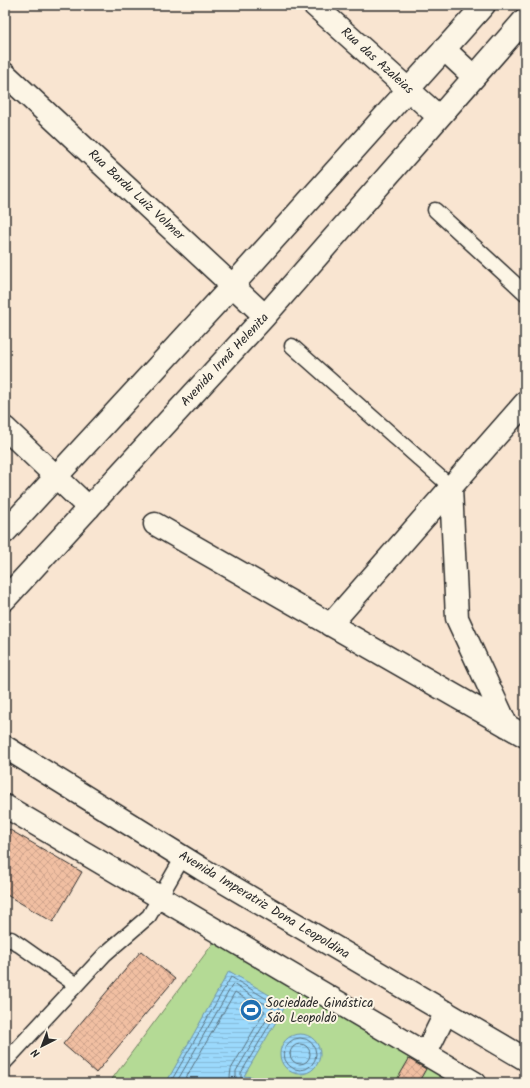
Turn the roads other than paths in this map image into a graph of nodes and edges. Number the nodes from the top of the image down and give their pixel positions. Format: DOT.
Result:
graph roads {
  1 [pos="314,5"];
  2 [pos="484,5"];
  3 [pos="525,18"];
  4 [pos="444,49"];
  5 [pos="5,74"];
  6 [pos="474,77"];
  7 [pos="409,90"];
  8 [pos="439,117"];
  9 [pos="436,210"];
  10 [pos="234,285"];
  11 [pos="525,294"];
  12 [pos="265,316"];
  13 [pos="292,346"];
  14 [pos="525,403"];
  15 [pos="5,428"];
  16 [pos="57,477"];
  17 [pos="451,487"];
  18 [pos="89,508"];
  19 [pos="155,524"];
  20 [pos="5,532"];
  21 [pos="5,599"];
  22 [pos="330,625"];
  23 [pos="516,731"];
  24 [pos="5,747"];
  25 [pos="5,806"];
  26 [pos="183,857"];
  27 [pos="160,899"];
  28 [pos="5,940"];
  29 [pos="76,985"];
  30 [pos="446,1012"];
  31 [pos="426,1053"];
  32 [pos="525,1059"];
  33 [pos="5,1062"];
  34 [pos="475,1083"];
  1 -- 7 [label="street, Rua das Azaleias"];
  2 -- 4 [label="street"];
  3 -- 6 [label="street, Avenida Irmã Helenita"];
  4 -- 6 [label="street"];
  4 -- 7 [label="street"];
  5 -- 10 [label="street, Rua Bardu Luiz Volmer"];
  6 -- 8 [label="street, Avenida Irmã Helenita"];
  7 -- 8 [label="street, Rua das Azaleias"];
  7 -- 10 [label="street"];
  8 -- 12 [label="street, Avenida Irmã Helenita"];
  9 -- 11 [label="lane"];
  10 -- 12 [label="street, Rua Bardu Luiz Volmer"];
  10 -- 16 [label="street"];
  12 -- 18 [label="street, Avenida Irmã Helenita"];
  13 -- 17 [label="lane"];
  14 -- 17 [label="street"];
  15 -- 16 [label="street"];
  16 -- 18 [label="street"];
  16 -- 20 [label="street"];
  17 -- 22 [label="street"];
  17 -- 23 [label="street"];
  18 -- 21 [label="street, Avenida Irmã Helenita"];
  19 -- 22 [label="street"];
  22 -- 23 [label="street"];
  24 -- 26 [label="street, Avenida Imperatriz Dona Leopoldina"];
  25 -- 27 [label="street"];
  26 -- 27 [label="lane"];
  26 -- 30 [label="street, Avenida Imperatriz Dona Leopoldina"];
  27 -- 29 [label="lane"];
  27 -- 31 [label="street"];
  28 -- 29 [label="lane"];
  29 -- 33 [label="lane"];
  30 -- 31 [label="street"];
  30 -- 32 [label="street, Avenida Imperatriz Dona Leopoldina"];
  31 -- 34 [label="street"];
}
